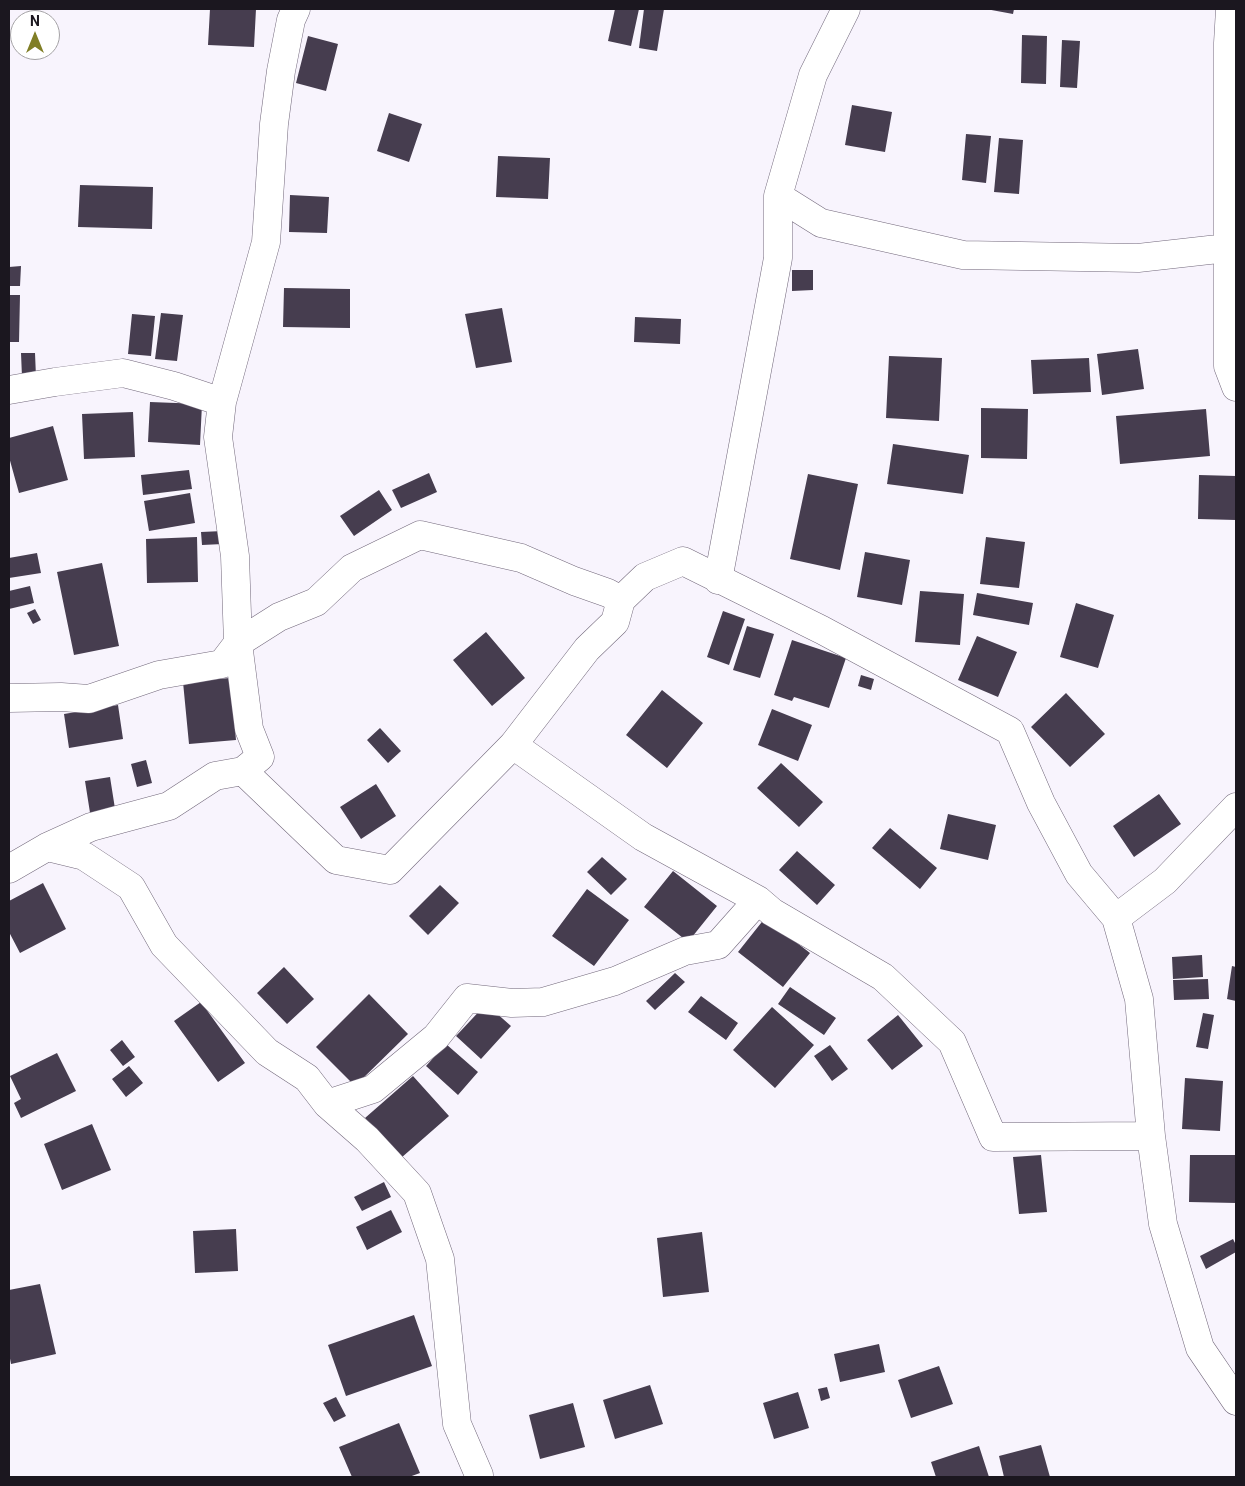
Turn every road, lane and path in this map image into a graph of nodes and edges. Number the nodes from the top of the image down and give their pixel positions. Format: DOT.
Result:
graph roads {
  1 [pos="296,9"];
  2 [pos="846,9"];
  3 [pos="1230,9"];
  4 [pos="778,196"];
  5 [pos="1232,247"];
  6 [pos="1236,387"];
  7 [pos="9,390"];
  8 [pos="222,402"];
  9 [pos="718,580"];
  10 [pos="621,600"];
  11 [pos="238,643"];
  12 [pos="9,698"];
  13 [pos="513,745"];
  14 [pos="243,771"];
  15 [pos="1236,807"];
  16 [pos="47,847"];
  17 [pos="9,869"];
  18 [pos="758,900"];
  19 [pos="1116,918"];
  20 [pos="327,1104"];
  21 [pos="1151,1136"];
  22 [pos="1236,1401"];
  23 [pos="479,1474"];
  1 -- 8 [label="street"];
  2 -- 4 [label="street"];
  3 -- 5 [label="street"];
  4 -- 5 [label="street"];
  4 -- 9 [label="street"];
  5 -- 6 [label="street"];
  7 -- 8 [label="street"];
  8 -- 11 [label="street"];
  9 -- 10 [label="street"];
  9 -- 19 [label="street"];
  10 -- 11 [label="street"];
  10 -- 13 [label="street"];
  11 -- 12 [label="street"];
  11 -- 14 [label="street"];
  13 -- 14 [label="street"];
  13 -- 18 [label="street"];
  14 -- 16 [label="street"];
  15 -- 19 [label="street"];
  16 -- 17 [label="street"];
  16 -- 20 [label="street"];
  18 -- 20 [label="street"];
  18 -- 21 [label="street"];
  19 -- 21 [label="street"];
  20 -- 23 [label="street"];
  21 -- 22 [label="street"];
}
